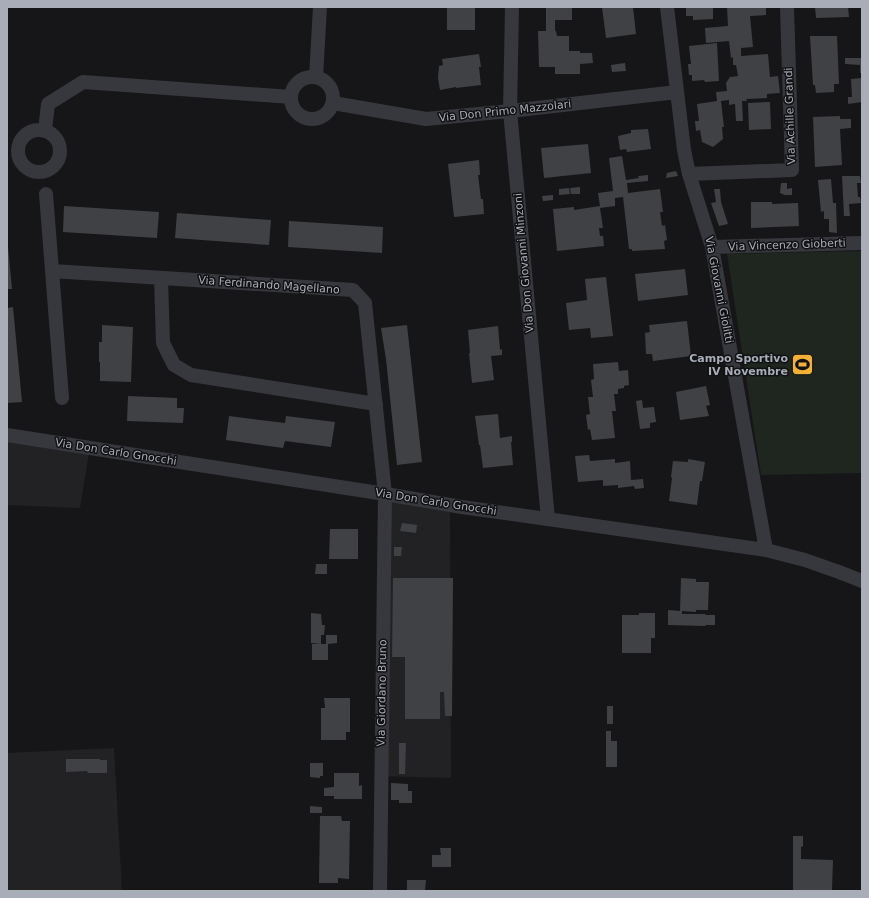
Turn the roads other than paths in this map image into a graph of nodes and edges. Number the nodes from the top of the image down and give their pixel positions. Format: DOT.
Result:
graph roads {
  1 [pos="320,7"];
  2 [pos="512,7"];
  3 [pos="667,7"];
  4 [pos="787,7"];
  5 [pos="316,77"];
  6 [pos="678,92"];
  7 [pos="291,97"];
  8 [pos="333,103"];
  9 [pos="510,111"];
  10 [pos="45,130"];
  11 [pos="12,154"];
  12 [pos="689,174"];
  13 [pos="46,194"];
  14 [pos="862,243"];
  15 [pos="712,247"];
  16 [pos="52,271"];
  17 [pos="161,278"];
  18 [pos="62,398"];
  19 [pos="376,404"];
  20 [pos="7,435"];
  21 [pos="385,494"];
  22 [pos="548,519"];
  23 [pos="766,550"];
  24 [pos="862,581"];
  25 [pos="380,891"];
  1 -- 5 [label="street"];
  2 -- 9 [label="street, Via Don Giovanni Minzoni"];
  3 -- 6 [label="street, Via Giovanni Giolitti"];
  4 -- 12 [label="street, Via Achille Grandi"];
  5 -- 7 [label="street"];
  5 -- 8 [label="street"];
  6 -- 9 [label="street, Via Don Primo Mazzolari"];
  6 -- 12 [label="street, Via Giovanni Giolitti"];
  7 -- 8 [label="street"];
  7 -- 10 [label="street"];
  8 -- 9 [label="street, Via Don Primo Mazzolari"];
  9 -- 22 [label="street, Via Don Giovanni Minzoni"];
  10 -- 11 [label="street"];
  10 -- 11 [label="street"];
  12 -- 15 [label="street, Via Giovanni Giolitti"];
  13 -- 16 [label="street"];
  14 -- 15 [label="street, Via Vincenzo Gioberti"];
  15 -- 23 [label="street, Via Giovanni Giolitti"];
  16 -- 17 [label="street, Via Ferdinando Magellano"];
  16 -- 18 [label="street"];
  17 -- 19 [label="street"];
  17 -- 19 [label="street, Via Ferdinando Magellano"];
  19 -- 21 [label="street, Via Ferdinando Magellano"];
  20 -- 21 [label="street, Via Don Carlo Gnocchi"];
  21 -- 22 [label="street, Via Don Carlo Gnocchi"];
  21 -- 25 [label="street, Via Giordano Bruno"];
  22 -- 23 [label="street, Via Don Carlo Gnocchi"];
  23 -- 24 [label="street, Via Don Carlo Gnocchi"];
}
